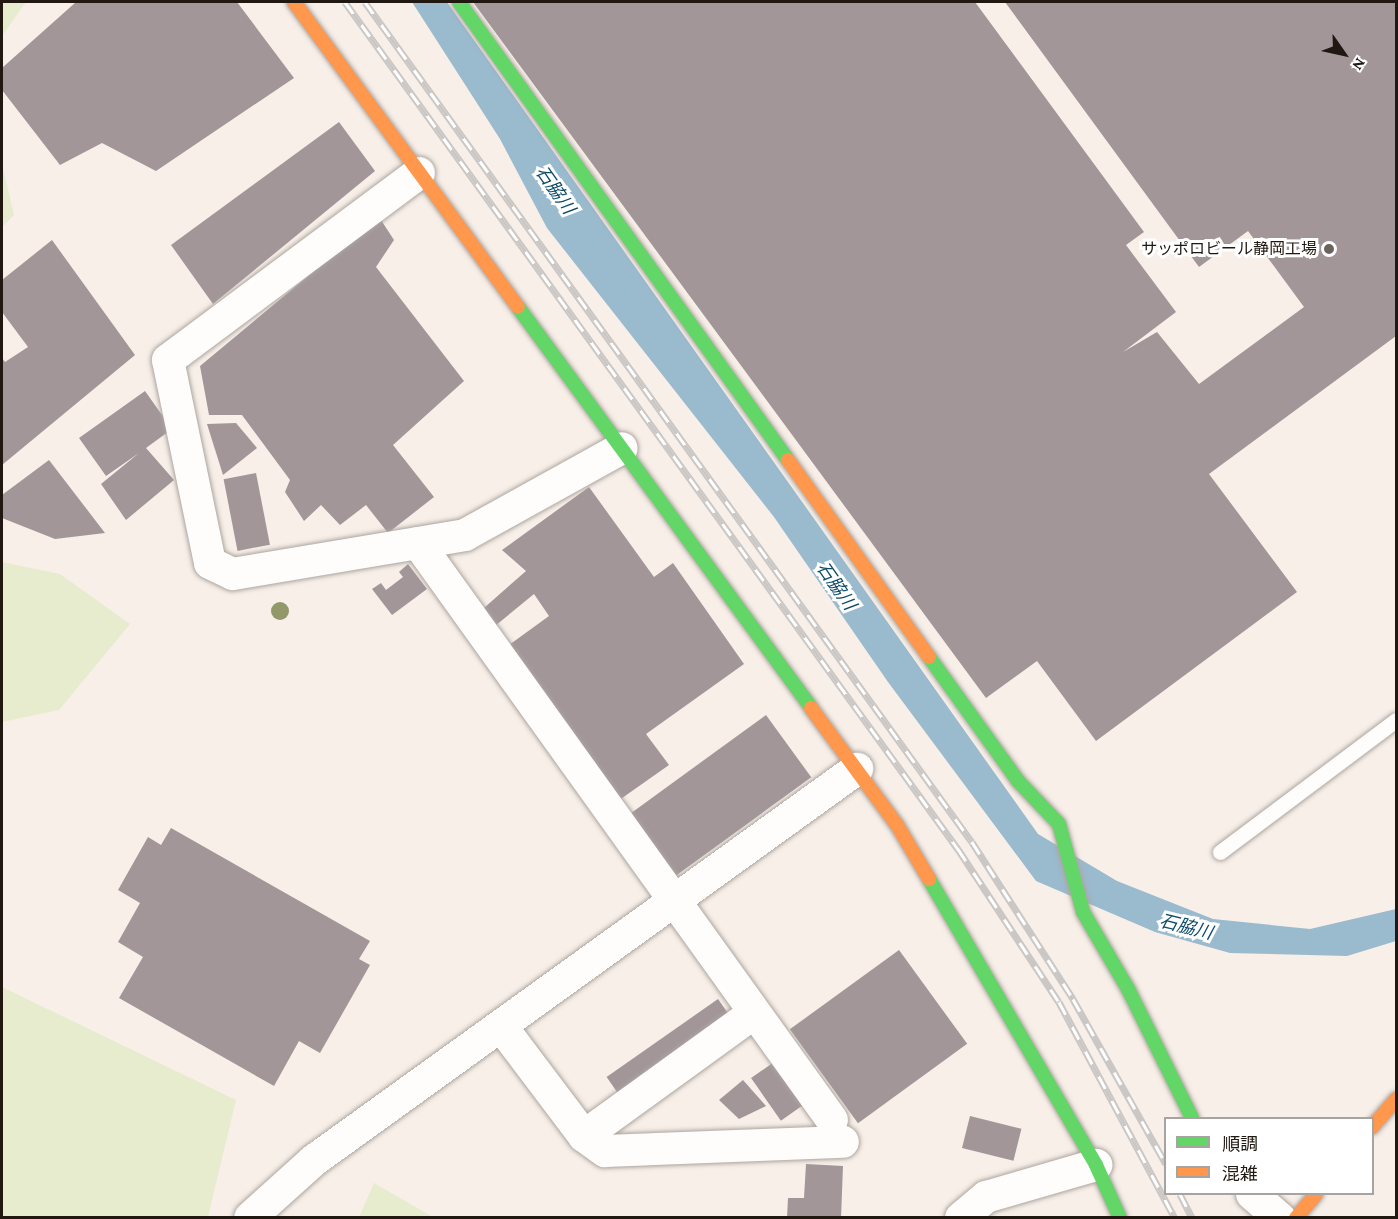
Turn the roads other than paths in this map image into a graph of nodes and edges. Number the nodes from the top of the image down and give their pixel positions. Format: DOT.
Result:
graph roads {
  1 [pos="294,2"];
  2 [pos="459,2"];
  3 [pos="419,173"];
  4 [pos="622,448"];
  5 [pos="418,543"];
  6 [pos="1396,720"];
  7 [pos="857,770"];
  8 [pos="1220,852"];
  9 [pos="674,901"];
  10 [pos="754,1013"];
  11 [pos="501,1026"];
  12 [pos="1396,1099"];
  13 [pos="1191,1117"];
  14 [pos="1374,1125"];
  15 [pos="584,1136"];
  16 [pos="1096,1165"];
  17 [pos="1253,1195"];
  18 [pos="1315,1195"];
  19 [pos="250,1218"];
  20 [pos="961,1218"];
  21 [pos="1120,1218"];
  22 [pos="1280,1218"];
  23 [pos="1296,1218"];
  1 -- 3 [label="street"];
  2 -- 13 [label="street"];
  3 -- 4 [label="street"];
  3 -- 5 [label="street"];
  4 -- 5 [label="street"];
  4 -- 7 [label="street"];
  5 -- 9 [label="street"];
  6 -- 8 [label="lane"];
  7 -- 9 [label="street"];
  7 -- 16 [label="street"];
  9 -- 10 [label="street"];
  9 -- 11 [label="street"];
  10 -- 15 [label="street"];
  10 -- 15 [label="street"];
  11 -- 15 [label="street"];
  11 -- 19 [label="street"];
  12 -- 14 [label="street"];
  16 -- 20 [label="street"];
  16 -- 21 [label="street"];
  17 -- 22 [label="street"];
  18 -- 23 [label="street"];
}
